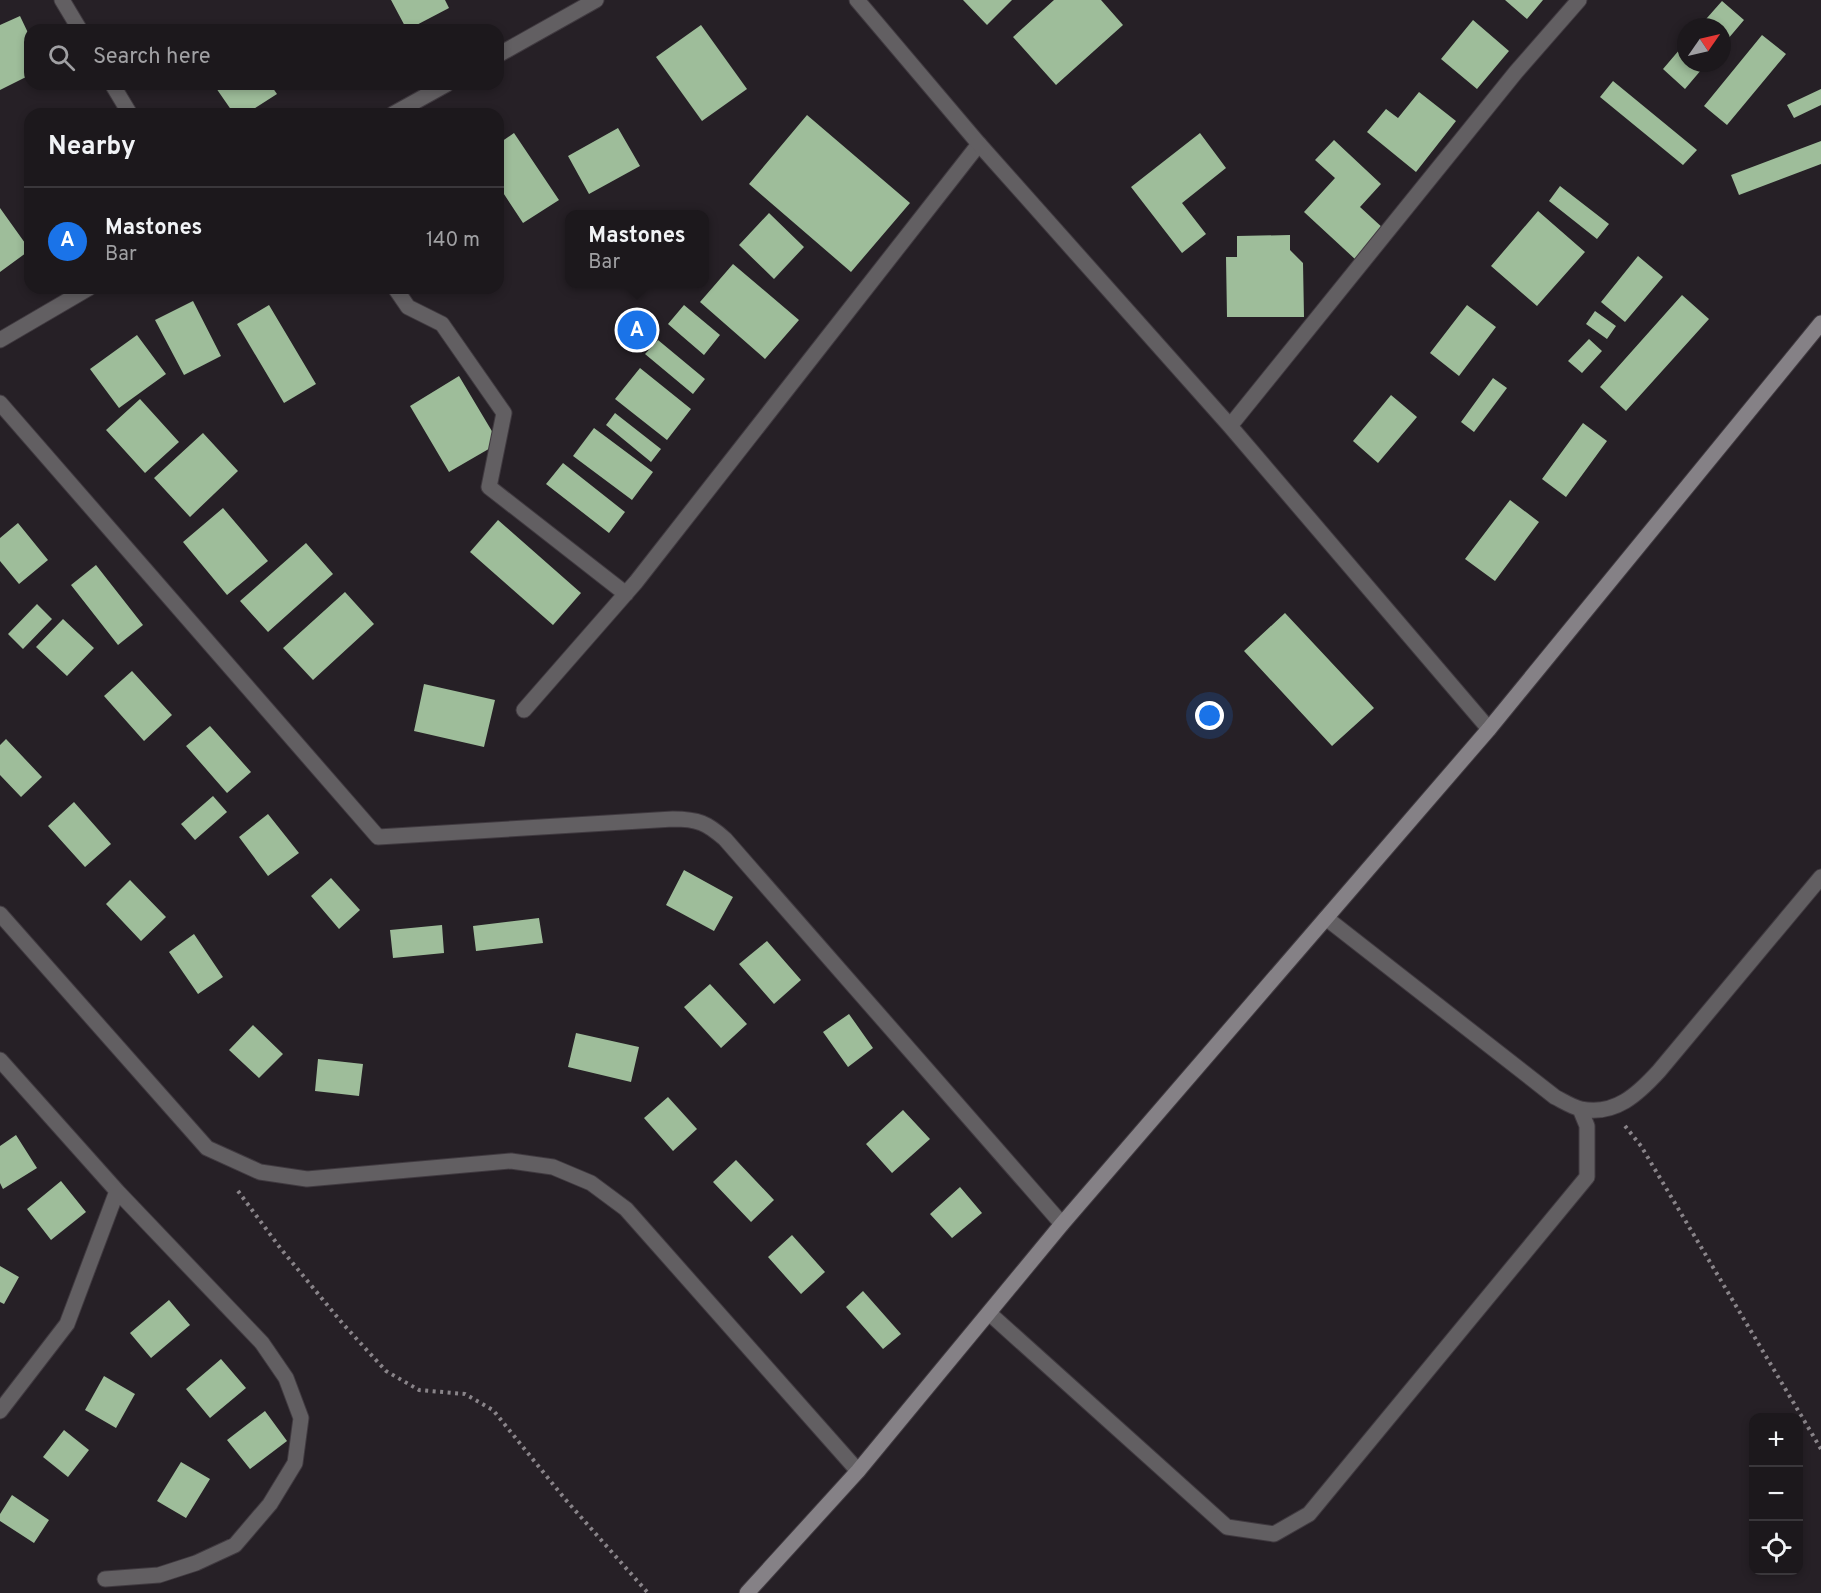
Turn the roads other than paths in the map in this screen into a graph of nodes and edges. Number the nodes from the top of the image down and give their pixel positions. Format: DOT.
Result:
graph roads {
  1 [pos="62,0"];
  2 [pos="596,0"];
  3 [pos="857,0"];
  4 [pos="1580,0"];
  5 [pos="76,24"];
  6 [pos="504,52"];
  7 [pos="116,90"];
  8 [pos="436,90"];
  9 [pos="126,108"];
  10 [pos="404,108"];
  11 [pos="979,144"];
  12 [pos="78,294"];
  13 [pos="399,294"];
  14 [pos="1821,323"];
  15 [pos="0,340"];
  16 [pos="0,403"];
  17 [pos="1230,426"];
  18 [pos="626,594"];
  19 [pos="524,710"];
  20 [pos="1488,729"];
  21 [pos="1821,877"];
  22 [pos="0,914"];
  23 [pos="1326,918"];
  24 [pos="0,1060"];
  25 [pos="1580,1109"];
  26 [pos="117,1191"];
  27 [pos="1062,1224"];
  28 [pos="989,1313"];
  29 [pos="0,1411"];
  30 [pos="858,1471"];
  31 [pos="105,1579"];
  32 [pos="747,1593"];
  1 -- 5 [label="street"];
  2 -- 6 [label="street"];
  3 -- 11 [label="street"];
  4 -- 17 [label="street"];
  7 -- 9 [label="street"];
  8 -- 10 [label="street"];
  11 -- 17 [label="street"];
  11 -- 18 [label="street"];
  12 -- 15 [label="street"];
  13 -- 18 [label="street"];
  14 -- 20 [label="street"];
  16 -- 27 [label="street"];
  17 -- 20 [label="street"];
  18 -- 19 [label="street"];
  20 -- 23 [label="street"];
  21 -- 25 [label="street"];
  22 -- 30 [label="street"];
  23 -- 25 [label="street"];
  23 -- 27 [label="street"];
  24 -- 26 [label="street"];
  25 -- 28 [label="street"];
  26 -- 29 [label="street"];
  26 -- 31 [label="street"];
  27 -- 28 [label="street"];
  28 -- 30 [label="street"];
  30 -- 32 [label="street"];
}
